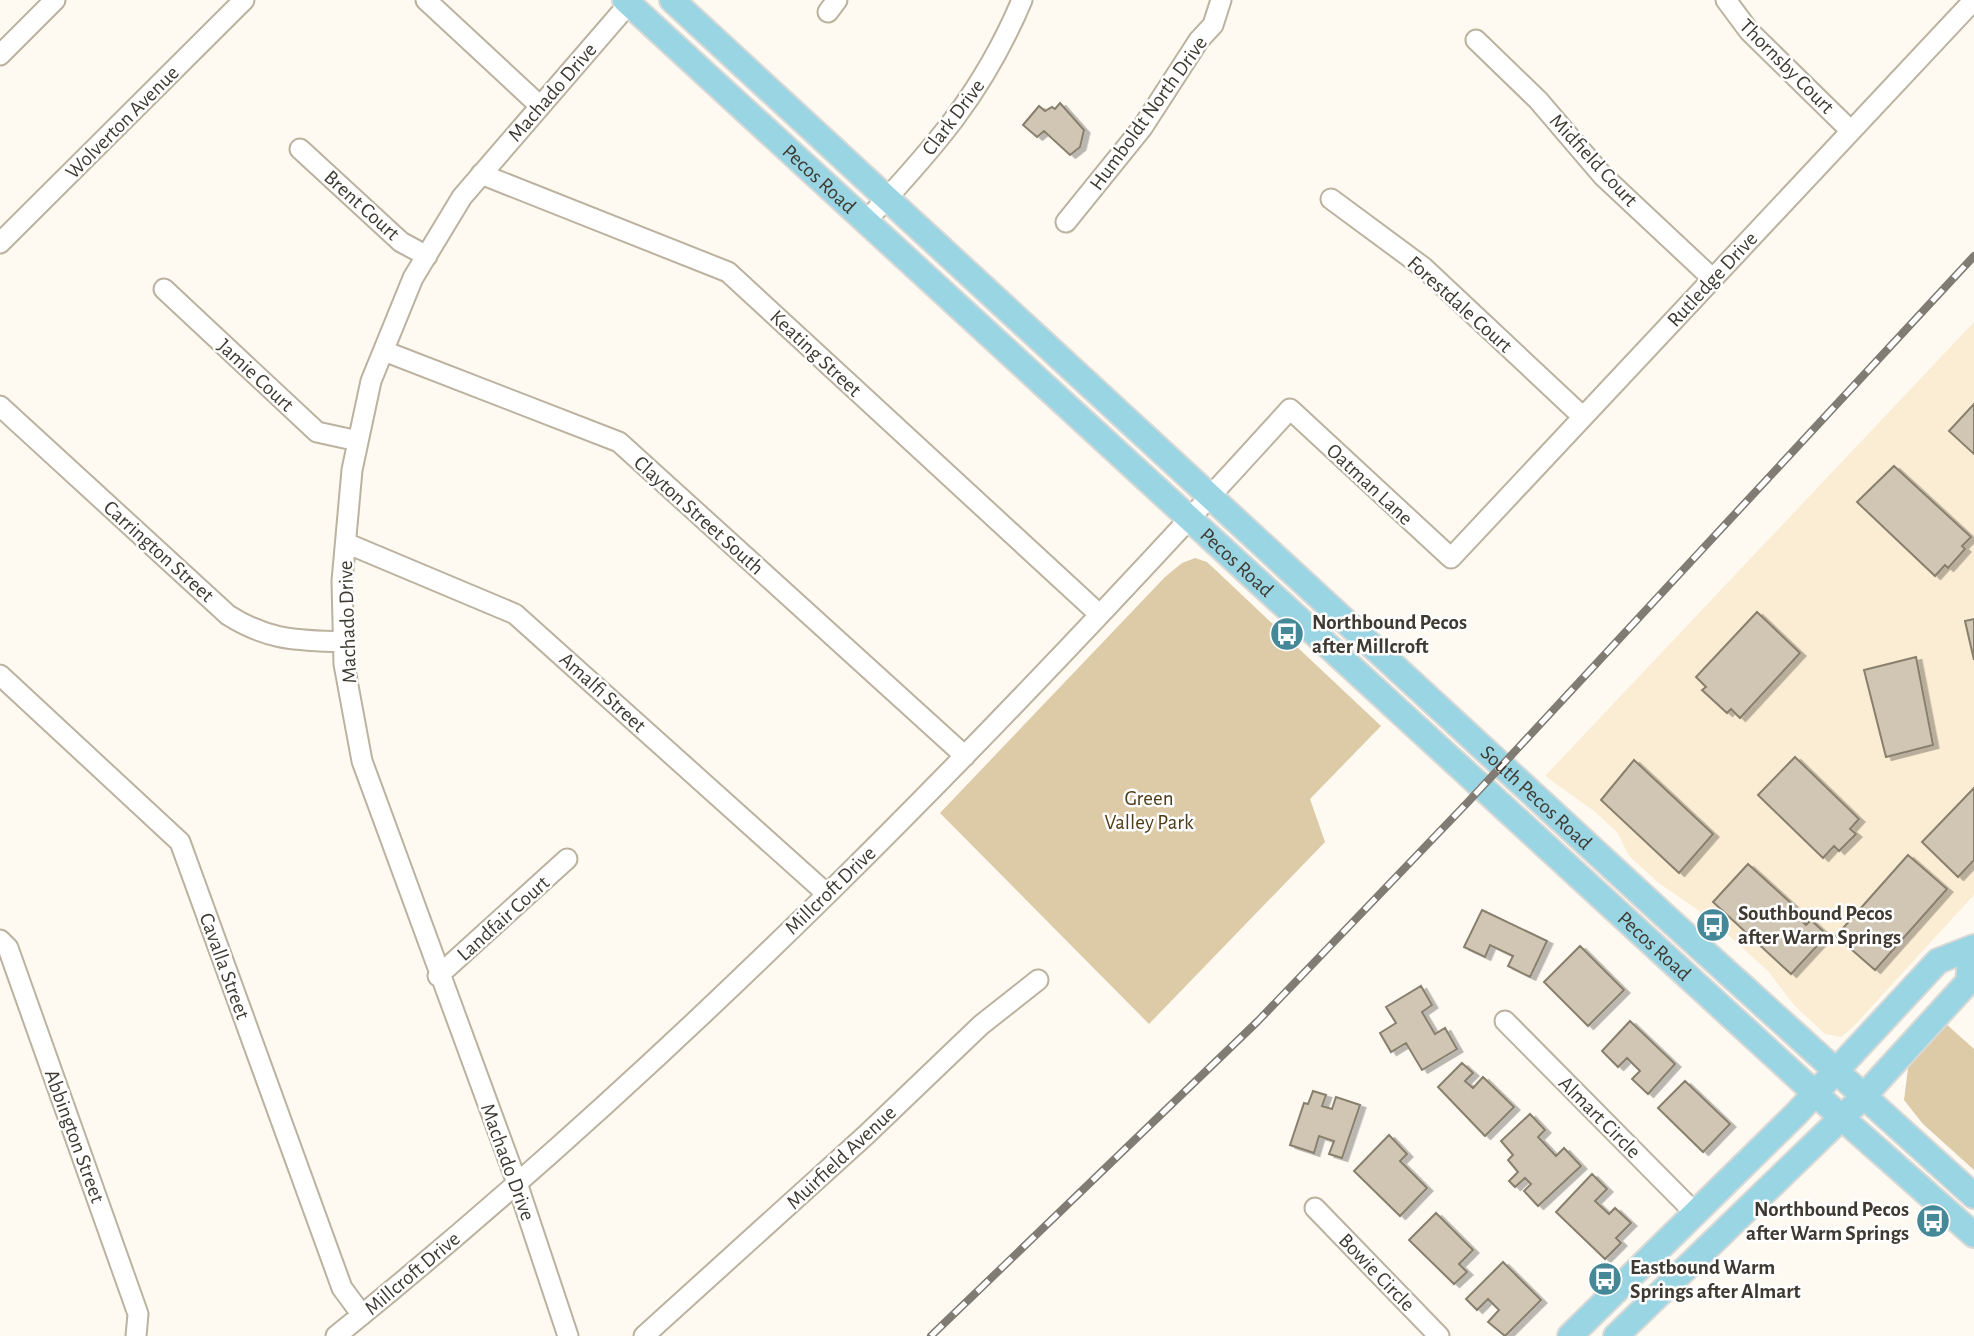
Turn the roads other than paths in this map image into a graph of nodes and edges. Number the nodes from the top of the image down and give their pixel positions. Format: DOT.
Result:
graph roads {
  1 [pos="55,0"];
  2 [pos="244,0"];
  3 [pos="426,0"];
  4 [pos="672,0"];
  5 [pos="1022,0"];
  6 [pos="1221,0"];
  7 [pos="1726,0"];
  8 [pos="1974,0"];
  9 [pos="629,1"];
  10 [pos="1476,40"];
  11 [pos="0,55"];
  12 [pos="539,105"];
  13 [pos="1852,131"];
  14 [pos="300,149"];
  15 [pos="481,174"];
  16 [pos="887,199"];
  17 [pos="1331,199"];
  18 [pos="866,221"];
  19 [pos="1066,222"];
  20 [pos="0,243"];
  21 [pos="427,256"];
  22 [pos="1713,279"];
  23 [pos="164,289"];
  24 [pos="384,351"];
  25 [pos="1100,396"];
  26 [pos="0,406"];
  27 [pos="1290,409"];
  28 [pos="1583,417"];
  29 [pos="358,441"];
  30 [pos="1211,498"];
  31 [pos="1190,519"];
  32 [pos="346,543"];
  33 [pos="1451,558"];
  34 [pos="1100,614"];
  35 [pos="344,642"];
  36 [pos="0,675"];
  37 [pos="965,756"];
  38 [pos="567,859"];
  39 [pos="827,894"];
  40 [pos="0,940"];
  41 [pos="1973,949"];
  42 [pos="438,976"];
  43 [pos="1038,980"];
  44 [pos="1505,1021"];
  45 [pos="1826,1083"];
  46 [pos="1853,1107"];
  47 [pos="517,1183"];
  48 [pos="1974,1196"];
  49 [pos="1315,1208"];
  50 [pos="1695,1213"];
  51 [pos="1974,1235"];
  52 [pos="362,1315"];
  53 [pos="136,1336"];
  54 [pos="336,1336"];
  55 [pos="568,1336"];
  56 [pos="644,1336"];
  57 [pos="1439,1336"];
  58 [pos="1570,1336"];
  59 [pos="1616,1336"];
  1 -- 11 [label="street"];
  2 -- 20 [label="street, Wolverton Avenue"];
  3 -- 12 [label="street"];
  4 -- 16 [label="main road, Pecos Road"];
  5 -- 16 [label="street, Clark Drive"];
  6 -- 19 [label="street, Humboldt North Drive"];
  7 -- 13 [label="street, Thornsby Court"];
  8 -- 13 [label="street, Rutledge Drive"];
  9 -- 12 [label="street, Machado Drive"];
  9 -- 18 [label="main road, Pecos Road"];
  10 -- 22 [label="street, Midfield Court"];
  12 -- 15 [label="street, Machado Drive"];
  13 -- 22 [label="street, Rutledge Drive"];
  14 -- 21 [label="street, Brent Court"];
  15 -- 21 [label="street, Machado Drive"];
  15 -- 34 [label="street, Keating Street"];
  16 -- 18 [label="street, Clark Drive"];
  16 -- 25 [label="main road, Pecos Road"];
  17 -- 28 [label="street, Forestdale Court"];
  18 -- 31 [label="main road, Pecos Road"];
  21 -- 24 [label="street, Machado Drive"];
  22 -- 28 [label="street, Rutledge Drive"];
  23 -- 29 [label="street, Jamie Court"];
  24 -- 29 [label="street, Machado Drive"];
  24 -- 37 [label="street, Clayton Street South"];
  25 -- 30 [label="main road, South Pecos Road"];
  26 -- 35 [label="street, Carrington Street"];
  27 -- 30 [label="street, Millcroft Drive"];
  27 -- 33 [label="street, Oatman Lane"];
  28 -- 33 [label="street, Rutledge Drive"];
  29 -- 32 [label="street, Machado Drive"];
  30 -- 31 [label="street, Millcroft Drive"];
  30 -- 45 [label="main road, South Pecos Road"];
  31 -- 34 [label="street, Millcroft Drive"];
  31 -- 45 [label="main road, Pecos Road"];
  32 -- 35 [label="street, Machado Drive"];
  32 -- 39 [label="street, Amalfi Street"];
  34 -- 37 [label="street, Millcroft Drive"];
  35 -- 42 [label="street, Machado Drive"];
  36 -- 52 [label="street, Cavalla Street"];
  37 -- 39 [label="street, Millcroft Drive"];
  38 -- 42 [label="street, Landfair Court"];
  39 -- 47 [label="street, Millcroft Drive"];
  40 -- 53 [label="street, Abbington Street"];
  41 -- 45 [label="main road"];
  41 -- 46 [label="main road"];
  42 -- 47 [label="street, Machado Drive"];
  43 -- 56 [label="street, Muirfield Avenue"];
  44 -- 50 [label="street, Almart Circle"];
  45 -- 46 [label="main road, South Pecos Road"];
  45 -- 50 [label="main road"];
  46 -- 48 [label="main road, South Pecos Road"];
  46 -- 51 [label="main road"];
  46 -- 59 [label="main road"];
  47 -- 52 [label="street, Millcroft Drive"];
  47 -- 55 [label="street, Machado Drive"];
  49 -- 57 [label="street, Bowie Circle"];
  50 -- 58 [label="main road"];
  52 -- 54 [label="street, Millcroft Drive"];
}
